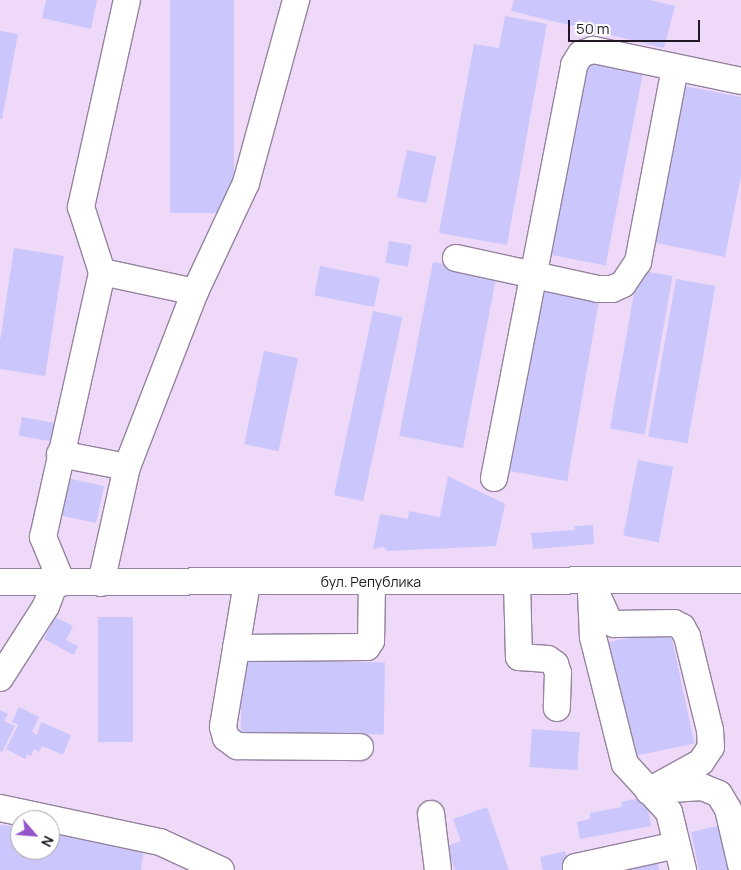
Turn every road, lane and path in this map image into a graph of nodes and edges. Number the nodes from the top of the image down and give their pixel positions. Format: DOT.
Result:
graph roads {
  1 [pos="127,0"];
  2 [pos="296,0"];
  3 [pos="675,68"];
  4 [pos="741,81"];
  5 [pos="456,258"];
  6 [pos="102,272"];
  7 [pos="532,275"];
  8 [pos="195,292"];
  9 [pos="60,454"];
  10 [pos="127,467"];
  11 [pos="494,478"];
  12 [pos="741,580"];
  13 [pos="0,582"];
  14 [pos="372,582"];
  15 [pos="517,582"];
  16 [pos="591,582"];
  17 [pos="59,583"];
  18 [pos="101,583"];
  19 [pos="248,583"];
  20 [pos="236,648"];
  21 [pos="0,678"];
  22 [pos="557,708"];
  23 [pos="360,747"];
  24 [pos="649,791"];
  25 [pos="0,808"];
  26 [pos="431,814"];
  27 [pos="677,845"];
  28 [pos="741,865"];
  29 [pos="593,867"];
  30 [pos="221,870"];
  31 [pos="438,870"];
  32 [pos="683,870"];
  1 -- 6 [label="street"];
  2 -- 8 [label="street"];
  3 -- 4 [label="street"];
  3 -- 7 [label="street"];
  3 -- 7 [label="street"];
  5 -- 7 [label="street"];
  6 -- 8 [label="street"];
  6 -- 9 [label="street"];
  7 -- 11 [label="street"];
  8 -- 10 [label="street"];
  9 -- 10 [label="street"];
  9 -- 17 [label="street"];
  10 -- 18 [label="street"];
  12 -- 16 [label="street, бул. Република"];
  13 -- 17 [label="street, бул. Република"];
  14 -- 15 [label="street, бул. Република"];
  14 -- 19 [label="street, бул. Република"];
  14 -- 20 [label="street"];
  15 -- 16 [label="street, бул. Република"];
  15 -- 22 [label="street"];
  16 -- 24 [label="street"];
  16 -- 24 [label="street"];
  17 -- 18 [label="street, бул. Република"];
  17 -- 21 [label="street"];
  18 -- 19 [label="street, бул. Република"];
  19 -- 20 [label="street"];
  20 -- 23 [label="street"];
  24 -- 27 [label="street"];
  24 -- 28 [label="street"];
  25 -- 30 [label="street"];
  26 -- 31 [label="street"];
  27 -- 29 [label="street"];
  27 -- 32 [label="street"];
}
